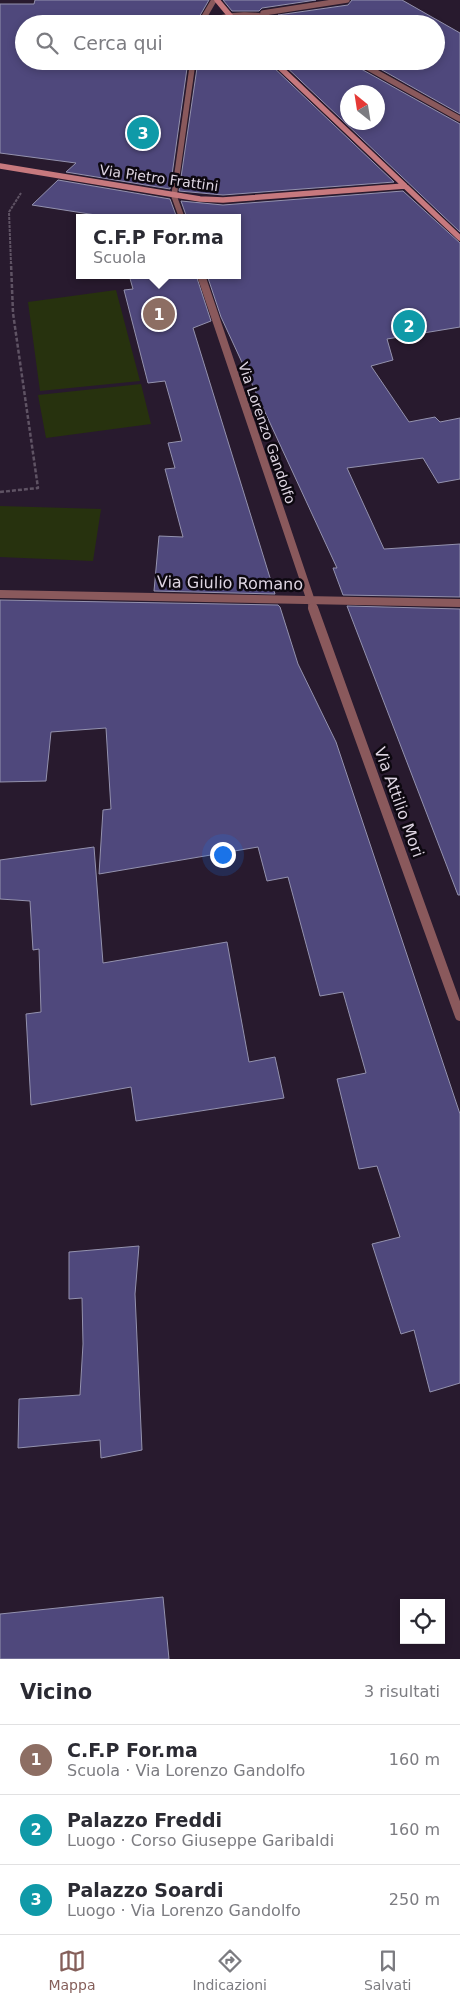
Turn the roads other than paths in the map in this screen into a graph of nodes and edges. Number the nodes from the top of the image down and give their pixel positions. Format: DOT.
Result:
graph roads {
  1 [pos="215,0"];
  2 [pos="347,0"];
  3 [pos="262,13"];
  4 [pos="206,15"];
  5 [pos="228,15"];
  6 [pos="246,15"];
  7 [pos="267,15"];
  8 [pos="193,70"];
  9 [pos="283,70"];
  10 [pos="372,70"];
  11 [pos="460,119"];
  12 [pos="0,166"];
  13 [pos="405,186"];
  14 [pos="174,196"];
  15 [pos="181,214"];
  16 [pos="460,238"];
  17 [pos="202,279"];
  18 [pos="0,594"];
  19 [pos="310,599"];
  20 [pos="460,603"];
  21 [pos="460,1016"];
  1 -- 4 [label="street"];
  1 -- 5 [label="main road"];
  2 -- 3 [label="street"];
  3 -- 6 [label="street"];
  3 -- 7 [label="street"];
  8 -- 14 [label="street"];
  9 -- 13 [label="main road"];
  10 -- 11 [label="street"];
  12 -- 14 [label="main road, Via Pietro Frattini"];
  13 -- 14 [label="main road, Via Pietro Frattini"];
  13 -- 16 [label="main road"];
  14 -- 15 [label="street"];
  17 -- 19 [label="street, Via Lorenzo Gandolfo"];
  18 -- 19 [label="street, Via Giulio Romano"];
  19 -- 20 [label="street, Via Giulio Romano"];
  19 -- 21 [label="street, Via Attilio Mori"];
}
